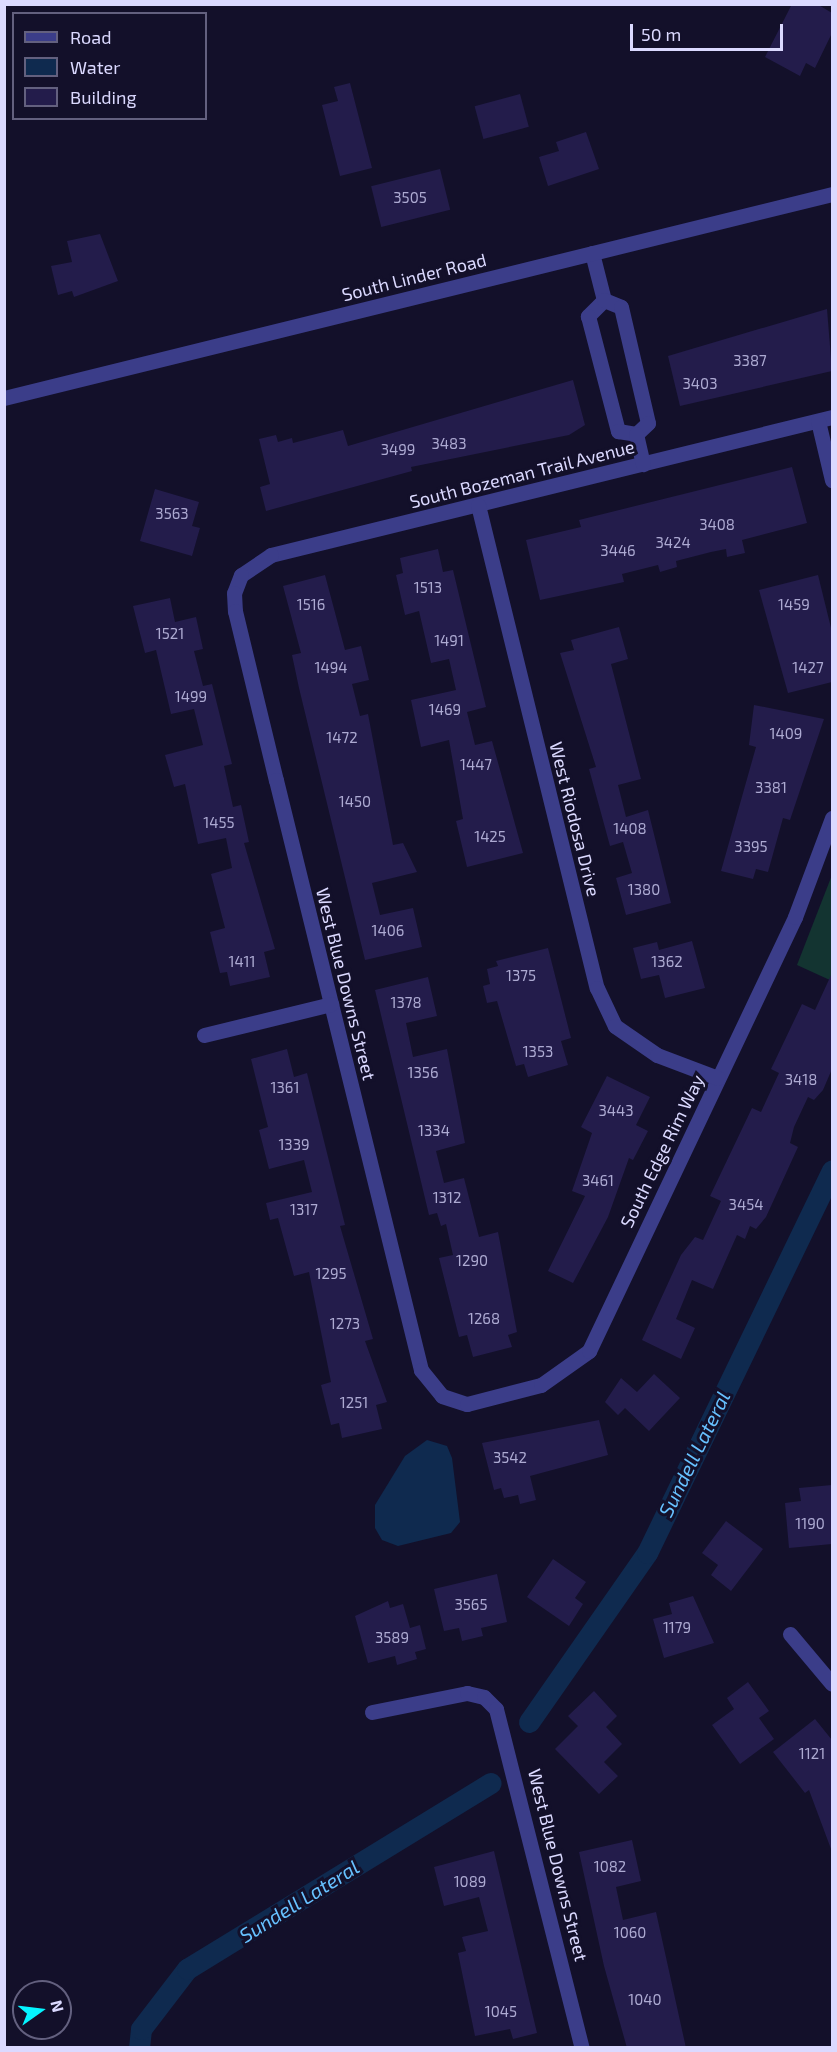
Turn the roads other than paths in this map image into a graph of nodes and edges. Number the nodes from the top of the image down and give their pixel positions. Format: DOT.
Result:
graph roads {
  1 [pos="832,194"];
  2 [pos="592,253"];
  3 [pos="604,300"];
  4 [pos="4,398"];
  5 [pos="825,419"];
  6 [pos="636,434"];
  7 [pos="643,464"];
  8 [pos="832,480"];
  9 [pos="478,505"];
  10 [pos="241,575"];
  11 [pos="832,819"];
  12 [pos="331,1004"];
  13 [pos="204,1035"];
  14 [pos="718,1078"];
  15 [pos="442,1396"];
  16 [pos="790,1634"];
  17 [pos="832,1684"];
  18 [pos="372,1713"];
  19 [pos="582,2048"];
  1 -- 2 [label="street, South Linder Road"];
  2 -- 3 [label="street"];
  2 -- 4 [label="street, South Linder Road"];
  3 -- 6 [label="street"];
  3 -- 6 [label="street"];
  5 -- 7 [label="street, South Bozeman Trail Avenue"];
  5 -- 8 [label="street"];
  6 -- 7 [label="street"];
  7 -- 9 [label="street, South Bozeman Trail Avenue"];
  9 -- 10 [label="street, South Bozeman Trail Avenue"];
  9 -- 14 [label="street, West Riodosa Drive"];
  10 -- 12 [label="street, West Blue Downs Street"];
  11 -- 14 [label="street, South Edge Rim Way"];
  12 -- 13 [label="street"];
  12 -- 15 [label="street, West Blue Downs Street"];
  14 -- 15 [label="street, South Edge Rim Way"];
  16 -- 17 [label="street"];
  18 -- 19 [label="street, West Blue Downs Street"];
}
